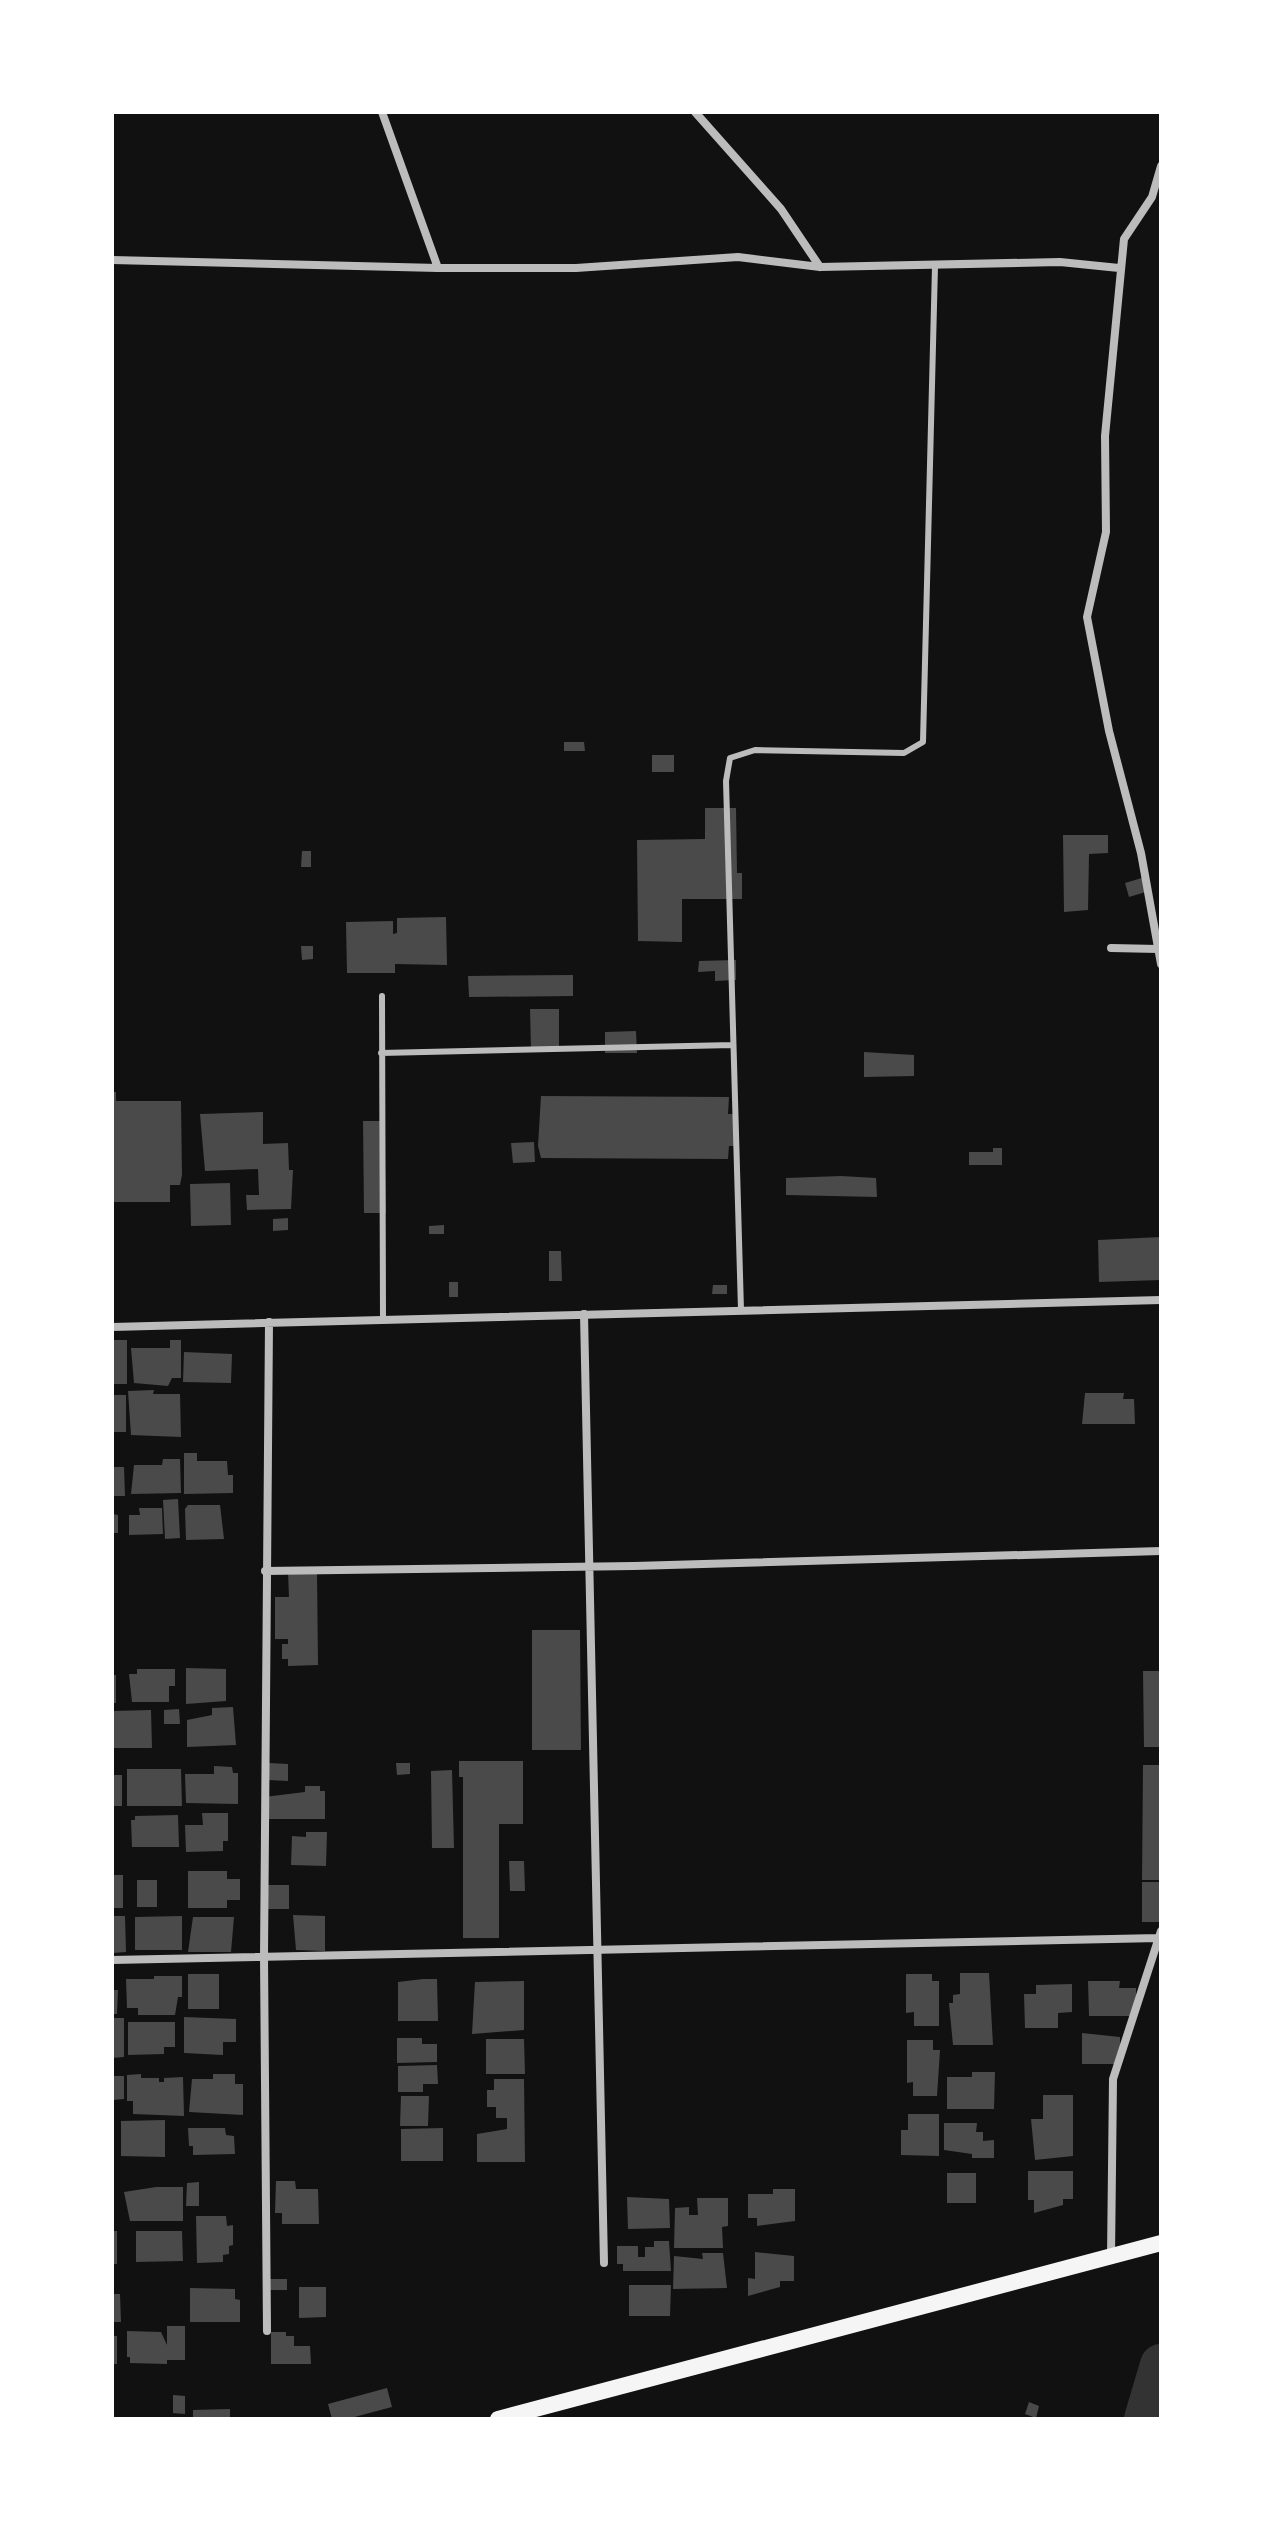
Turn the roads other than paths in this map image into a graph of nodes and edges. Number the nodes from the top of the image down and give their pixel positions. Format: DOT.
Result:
graph roads {
  1 [pos="382,112"];
  2 [pos="695,112"];
  3 [pos="1161,166"];
  4 [pos="112,260"];
  5 [pos="935,266"];
  6 [pos="820,267"];
  7 [pos="438,268"];
  8 [pos="1119,268"];
  9 [pos="1111,948"];
  10 [pos="1158,949"];
  11 [pos="1161,964"];
  12 [pos="382,996"];
  13 [pos="733,1045"];
  14 [pos="381,1053"];
  15 [pos="1161,1300"];
  16 [pos="741,1310"];
  17 [pos="584,1314"];
  18 [pos="383,1318"];
  19 [pos="269,1322"];
  20 [pos="112,1327"];
  21 [pos="1161,1551"];
  22 [pos="589,1564"];
  23 [pos="265,1571"];
  24 [pos="1160,1934"];
  25 [pos="598,1951"];
  26 [pos="264,1957"];
  27 [pos="112,1960"];
  28 [pos="1161,2243"];
  29 [pos="1111,2257"];
  30 [pos="604,2263"];
  31 [pos="267,2331"];
  32 [pos="498,2419"];
  1 -- 7 [label="street"];
  2 -- 6 [label="street"];
  3 -- 8 [label="street"];
  4 -- 7 [label="street"];
  5 -- 6 [label="street"];
  5 -- 8 [label="street"];
  5 -- 13 [label="lane"];
  6 -- 7 [label="street"];
  8 -- 10 [label="street"];
  9 -- 10 [label="street"];
  10 -- 11 [label="street"];
  12 -- 14 [label="lane"];
  13 -- 14 [label="lane"];
  13 -- 16 [label="lane"];
  14 -- 18 [label="lane"];
  15 -- 16 [label="street"];
  16 -- 17 [label="street"];
  17 -- 18 [label="street"];
  17 -- 22 [label="street"];
  18 -- 19 [label="street"];
  19 -- 20 [label="street"];
  19 -- 23 [label="street"];
  21 -- 22 [label="street"];
  22 -- 23 [label="street"];
  22 -- 25 [label="street"];
  23 -- 26 [label="street"];
  24 -- 25 [label="street"];
  24 -- 29 [label="street"];
  25 -- 26 [label="street"];
  25 -- 30 [label="street"];
  26 -- 27 [label="street"];
  26 -- 31 [label="street"];
  28 -- 29 [label="main road"];
  29 -- 32 [label="main road"];
}
